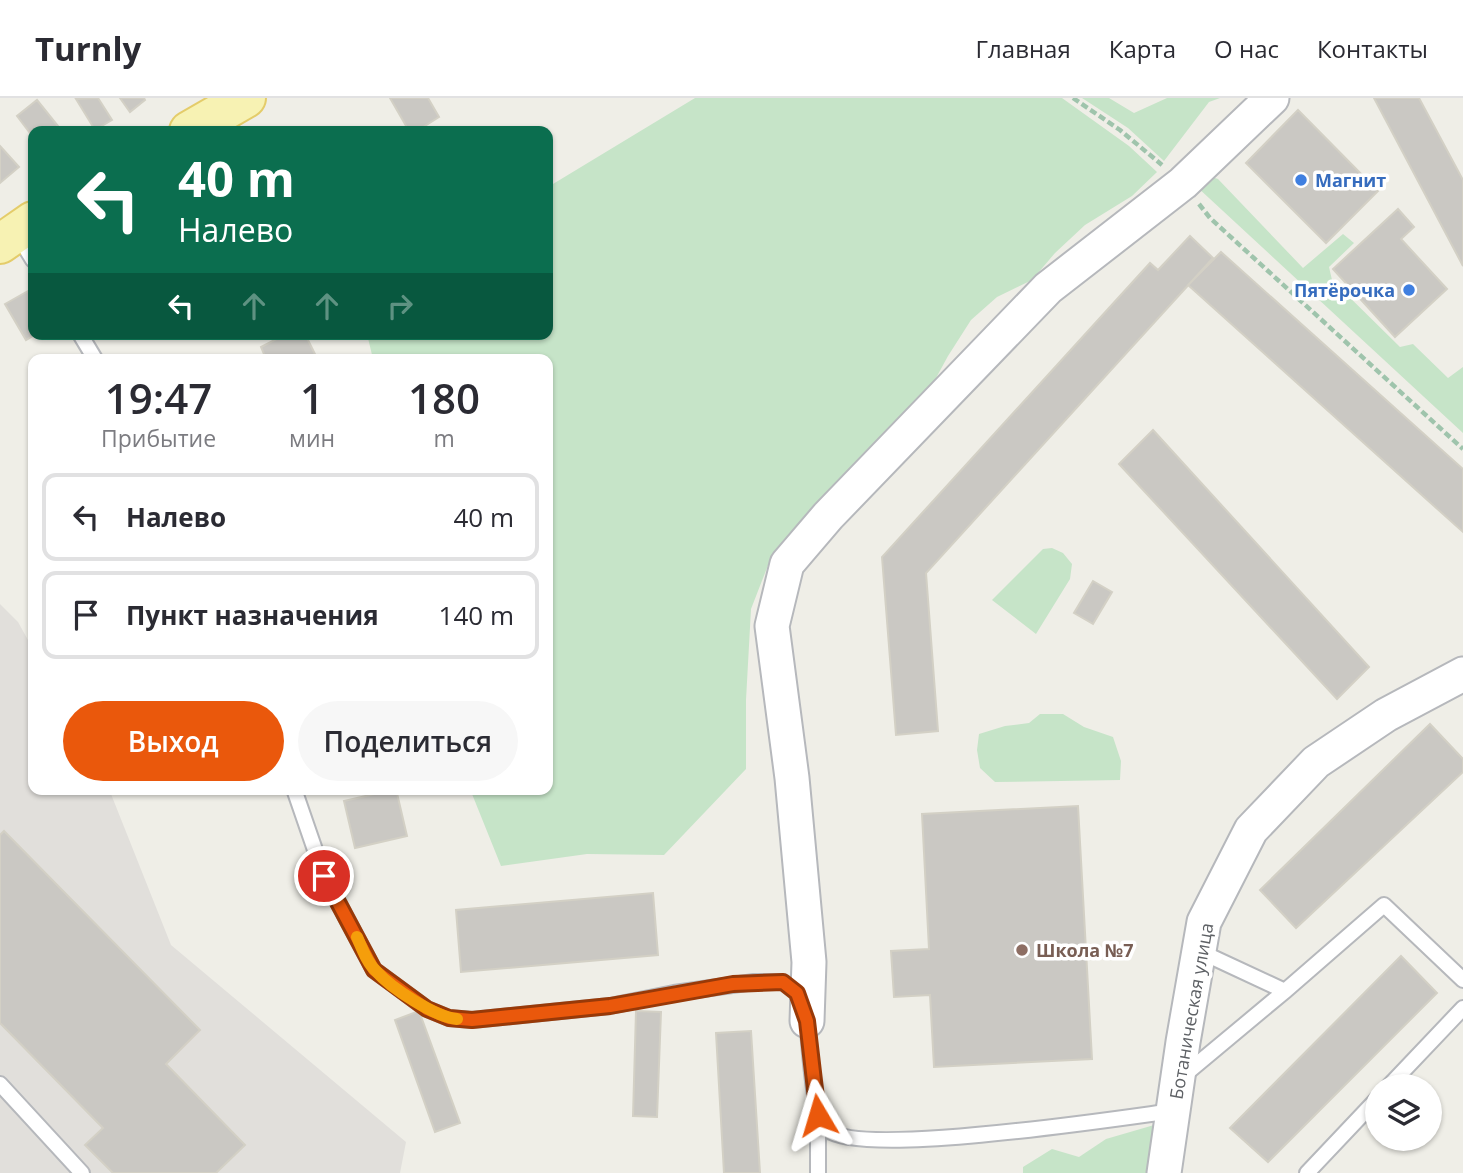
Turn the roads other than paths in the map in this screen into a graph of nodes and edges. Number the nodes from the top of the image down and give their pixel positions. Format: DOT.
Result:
graph roads {
  1 [pos="1272,98"];
  2 [pos="235,101"];
  3 [pos="197,126"];
  4 [pos="1463,674"];
  5 [pos="296,795"];
  6 [pos="1199,951"];
  7 [pos="1463,980"];
  8 [pos="1285,991"];
  9 [pos="1463,1008"];
  10 [pos="807,1021"];
  11 [pos="1400,1074"];
  12 [pos="0,1084"];
  13 [pos="1175,1096"];
  14 [pos="1365,1112"];
  15 [pos="818,1115"];
  16 [pos="82,1173"];
  17 [pos="818,1173"];
  18 [pos="1164,1173"];
  19 [pos="1307,1173"];
  1 -- 10 [label="street"];
  2 -- 3 [label="main road"];
  4 -- 6 [label="street, Ботаническая улица"];
  5 -- 10 [label="lane"];
  6 -- 8 [label="lane"];
  6 -- 13 [label="street, Ботаническая улица"];
  7 -- 8 [label="lane"];
  8 -- 13 [label="lane"];
  9 -- 11 [label="lane"];
  10 -- 15 [label="lane"];
  12 -- 16 [label="lane"];
  13 -- 15 [label="lane"];
  13 -- 18 [label="street, Ботаническая улица"];
  14 -- 19 [label="lane"];
  15 -- 17 [label="lane"];
}
